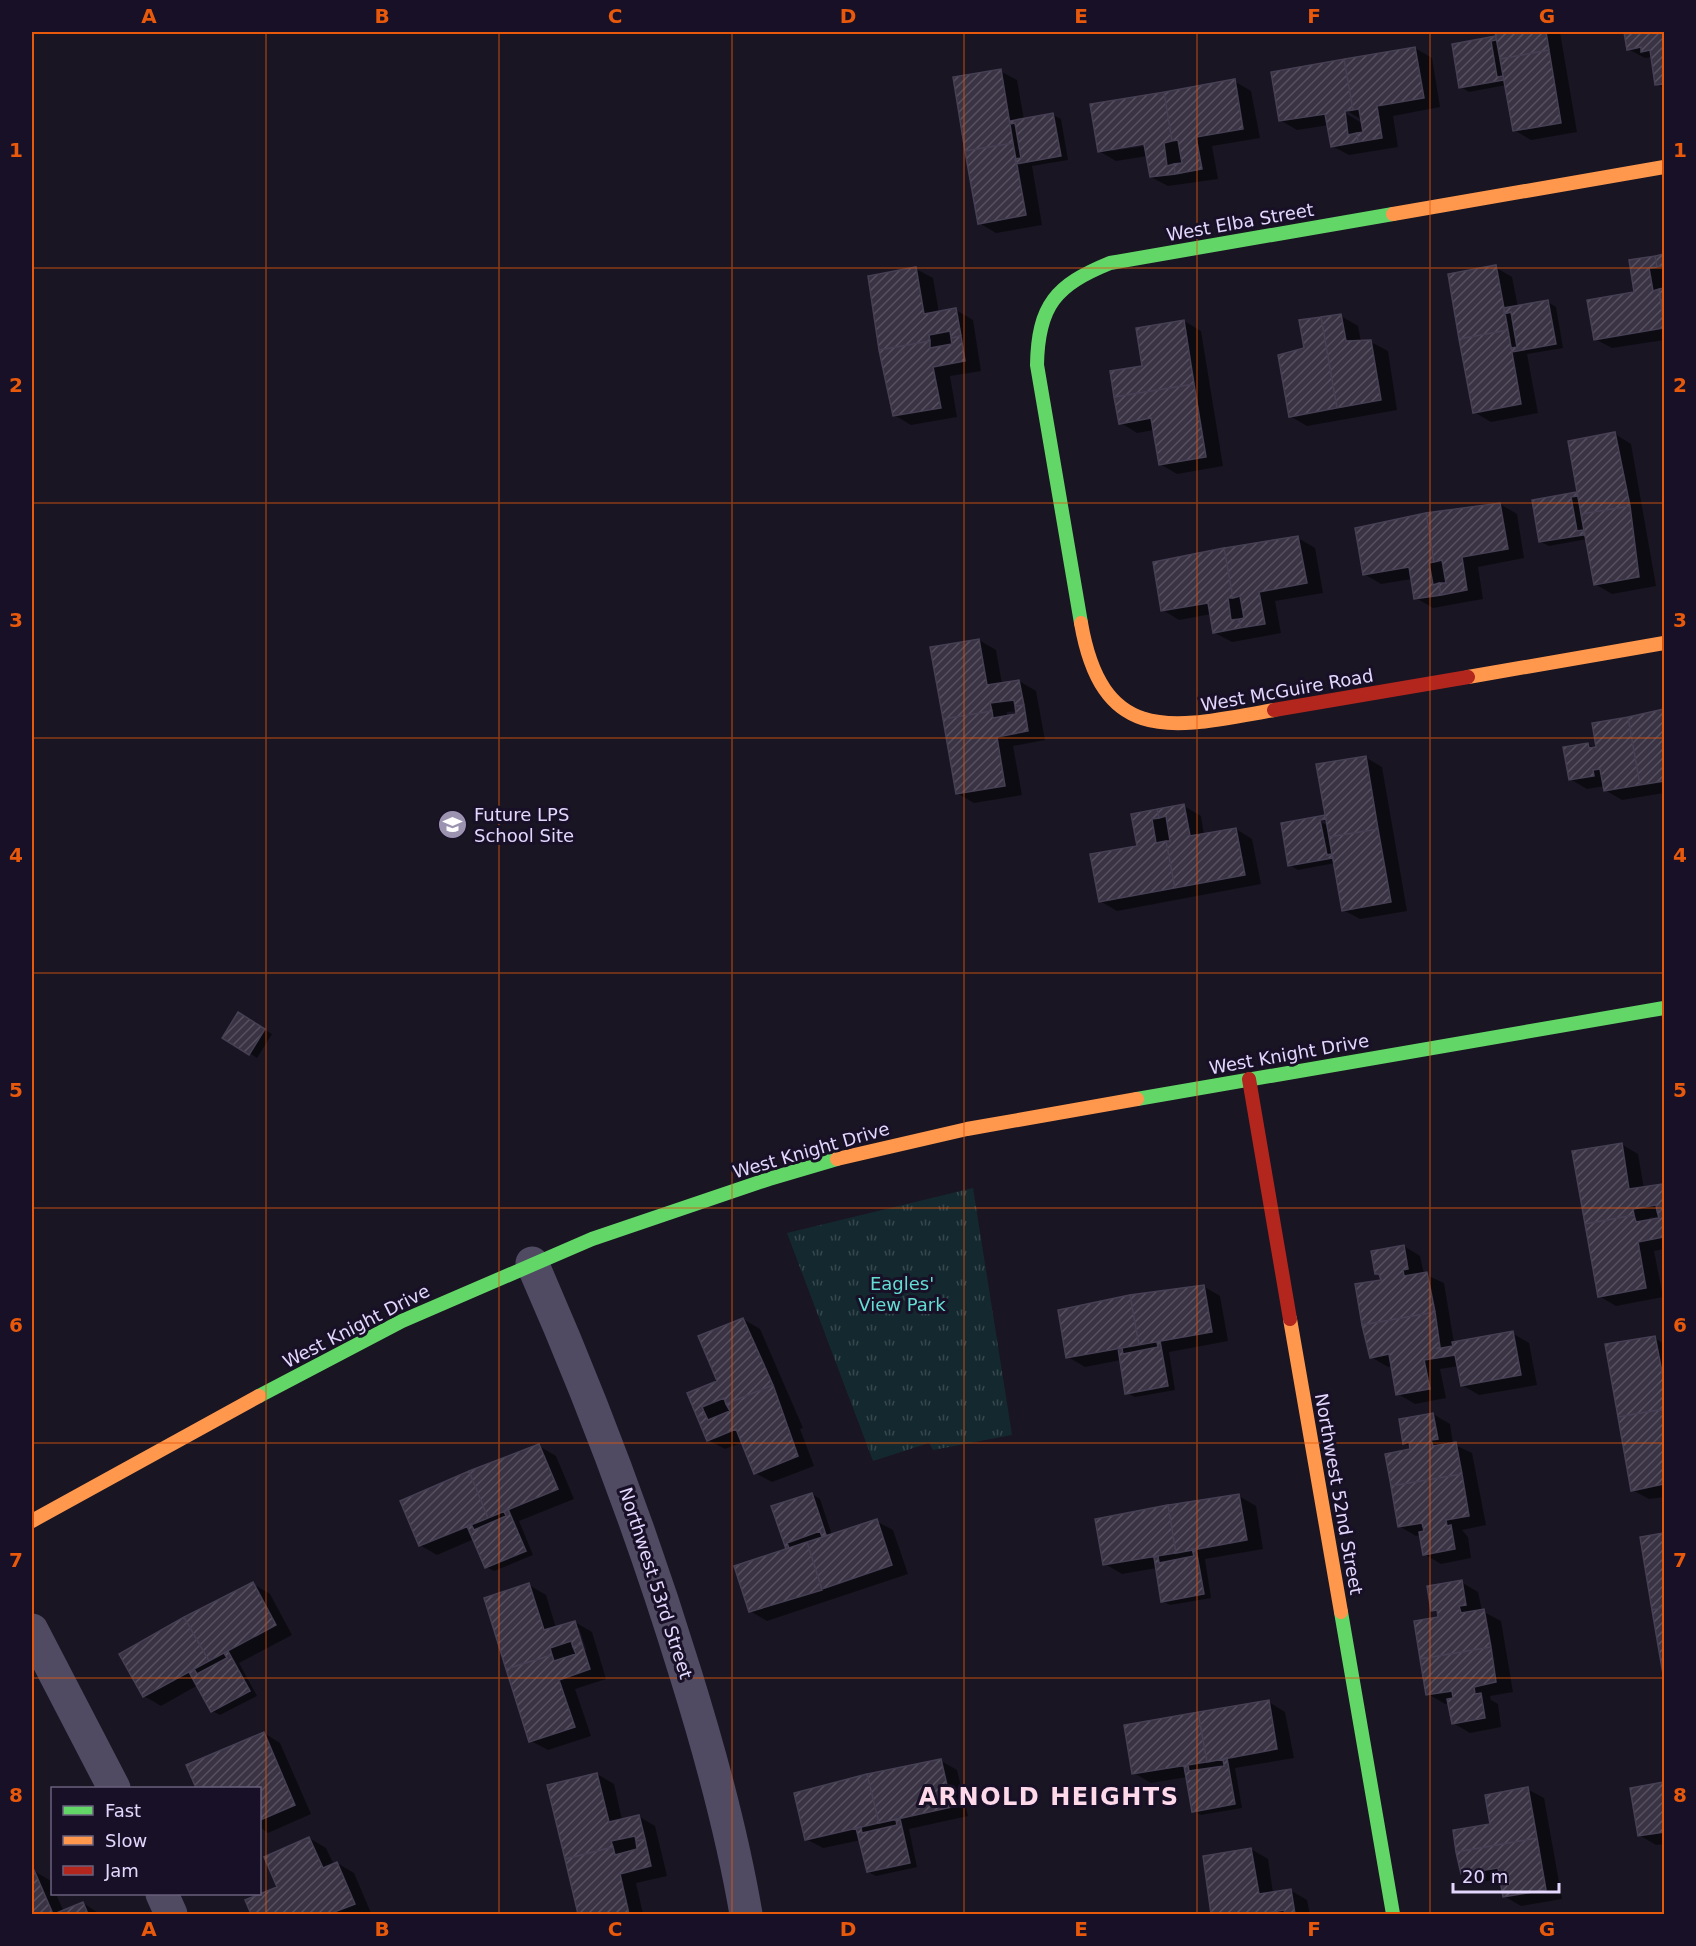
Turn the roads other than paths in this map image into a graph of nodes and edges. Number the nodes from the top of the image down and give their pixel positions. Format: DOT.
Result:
graph roads {
  1 [pos="1665,167"];
  2 [pos="1062,516"];
  3 [pos="1665,643"];
  4 [pos="1665,1008"];
  5 [pos="1249,1079"];
  6 [pos="532,1263"];
  7 [pos="32,1521"];
  8 [pos="32,1630"];
  9 [pos="113,1787"];
  10 [pos="163,1895"];
  11 [pos="171,1914"];
  12 [pos="746,1914"];
  13 [pos="1393,1914"];
  1 -- 2 [label="street, West Elba Street"];
  2 -- 3 [label="street, West McGuire Road"];
  4 -- 5 [label="street, West Knight Drive"];
  5 -- 6 [label="street, West Knight Drive"];
  5 -- 13 [label="street, Northwest 52nd Street"];
  6 -- 7 [label="street, West Knight Drive"];
  6 -- 12 [label="street, Northwest 53rd Street"];
  8 -- 9 [label="street"];
  10 -- 11 [label="street"];
}
